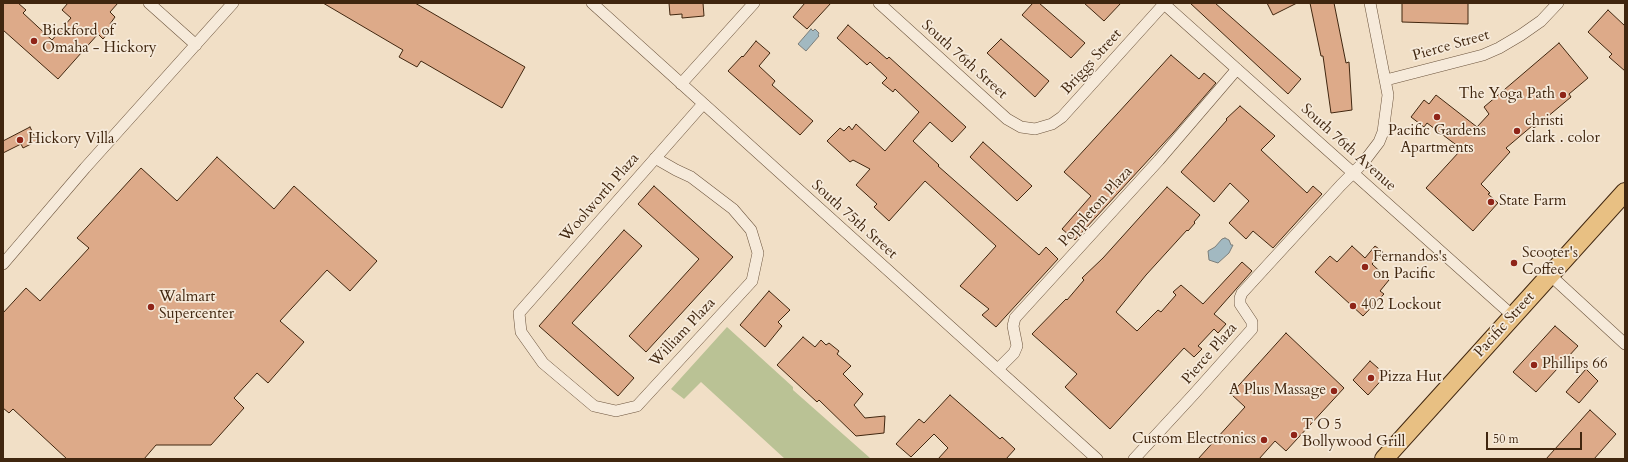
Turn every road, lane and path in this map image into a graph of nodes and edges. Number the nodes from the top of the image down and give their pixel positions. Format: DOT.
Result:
graph roads {
  1 [pos="149,3"];
  2 [pos="234,3"];
  3 [pos="592,3"];
  4 [pos="754,3"];
  5 [pos="879,3"];
  6 [pos="1370,3"];
  7 [pos="1558,3"];
  8 [pos="1164,4"];
  9 [pos="196,45"];
  10 [pos="1237,70"];
  11 [pos="1386,80"];
  12 [pos="681,84"];
  13 [pos="703,104"];
  14 [pos="1035,129"];
  15 [pos="655,158"];
  16 [pos="1352,173"];
  17 [pos="1625,192"];
  18 [pos="3,264"];
  19 [pos="1550,275"];
  20 [pos="1513,316"];
  21 [pos="1625,344"];
  22 [pos="998,370"];
  23 [pos="637,406"];
  24 [pos="1097,459"];
  25 [pos="1134,459"];
  26 [pos="1384,459"];
  1 -- 9 [label="street"];
  2 -- 9 [label="street"];
  3 -- 12 [label="street, South 75th Street"];
  4 -- 12 [label="street"];
  5 -- 14 [label="street, South 76th Street"];
  6 -- 11 [label="street, Pierce Plaza"];
  7 -- 11 [label="street, Pierce Street"];
  8 -- 10 [label="street, South 76th Avenue"];
  8 -- 14 [label="street, Briggs Street"];
  9 -- 18 [label="street"];
  10 -- 16 [label="street, South 76th Avenue"];
  10 -- 22 [label="street, Poppleton Plaza"];
  11 -- 16 [label="street, Pierce Plaza"];
  12 -- 13 [label="street, South 75th Street"];
  13 -- 15 [label="street, Woolworth Plaza"];
  13 -- 22 [label="street, South 75th Street"];
  15 -- 23 [label="street, William Plaza"];
  15 -- 23 [label="street, Woolworth Plaza"];
  16 -- 20 [label="street, South 76th Avenue"];
  16 -- 25 [label="street, Pierce Plaza"];
  17 -- 19 [label="main road, Pacific Street"];
  19 -- 20 [label="main road, Pacific Street"];
  19 -- 21 [label="street"];
  20 -- 26 [label="main road, Pacific Street"];
  22 -- 24 [label="street, South 75th Street"];
}
